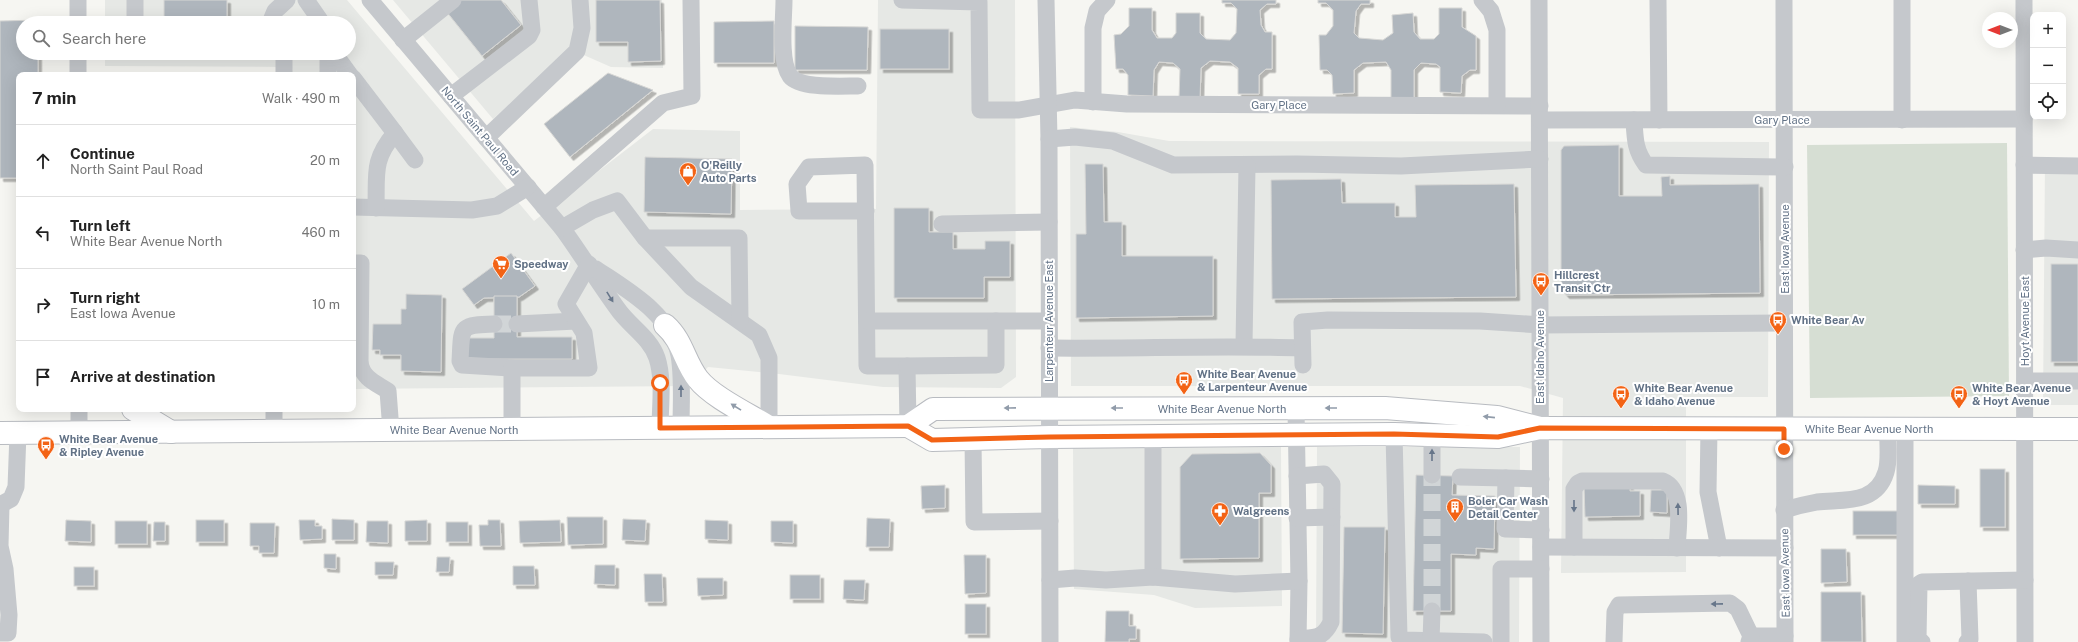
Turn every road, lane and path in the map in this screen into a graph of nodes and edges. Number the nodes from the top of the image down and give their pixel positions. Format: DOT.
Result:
graph roads {
  1 [pos="78,0"];
  2 [pos="135,0"];
  3 [pos="287,0"];
  4 [pos="306,0"];
  5 [pos="370,0"];
  6 [pos="453,0"];
  7 [pos="529,0"];
  8 [pos="580,0"];
  9 [pos="691,0"];
  10 [pos="784,0"];
  11 [pos="902,0"];
  12 [pos="1046,0"];
  13 [pos="1106,0"];
  14 [pos="1482,0"];
  15 [pos="1539,0"];
  16 [pos="1658,0"];
  17 [pos="1784,0"];
  18 [pos="1902,0"];
  19 [pos="2024,0"];
  20 [pos="272,15"];
  21 [pos="78,16"];
  22 [pos="135,16"];
  23 [pos="317,16"];
  24 [pos="404,40"];
  25 [pos="78,60"];
  26 [pos="284,60"];
  27 [pos="328,60"];
  28 [pos="339,60"];
  29 [pos="78,72"];
  30 [pos="284,72"];
  31 [pos="328,72"];
  32 [pos="348,72"];
  33 [pos="356,82"];
  34 [pos="858,86"];
  35 [pos="450,96"];
  36 [pos="1093,102"];
  37 [pos="1048,105"];
  38 [pos="1497,105"];
  39 [pos="1540,113"];
  40 [pos="2024,119"];
  41 [pos="1634,120"];
  42 [pos="1659,120"];
  43 [pos="1784,120"];
  44 [pos="1902,120"];
  45 [pos="395,133"];
  46 [pos="486,138"];
  47 [pos="1048,139"];
  48 [pos="1540,159"];
  49 [pos="415,160"];
  50 [pos="2024,165"];
  51 [pos="1247,166"];
  52 [pos="2078,166"];
  53 [pos="1785,167"];
  54 [pos="528,187"];
  55 [pos="356,207"];
  56 [pos="544,207"];
  57 [pos="376,208"];
  58 [pos="866,211"];
  59 [pos="1049,222"];
  60 [pos="942,224"];
  61 [pos="562,228"];
  62 [pos="645,238"];
  63 [pos="2024,250"];
  64 [pos="2078,250"];
  65 [pos="356,263"];
  66 [pos="589,264"];
  67 [pos="576,321"];
  68 [pos="740,321"];
  69 [pos="867,321"];
  70 [pos="996,321"];
  71 [pos="1049,321"];
  72 [pos="1786,323"];
  73 [pos="494,324"];
  74 [pos="517,324"];
  75 [pos="665,325"];
  76 [pos="1541,325"];
  77 [pos="1244,346"];
  78 [pos="1049,348"];
  79 [pos="1302,348"];
  80 [pos="357,363"];
  81 [pos="1303,365"];
  82 [pos="907,366"];
  83 [pos="512,368"];
  84 [pos="2025,381"];
  85 [pos="2078,382"];
  86 [pos="1049,408"];
  87 [pos="1296,409"];
  88 [pos="79,412"];
  89 [pos="138,412"];
  90 [pos="274,412"];
  91 [pos="908,426"];
  92 [pos="769,427"];
  93 [pos="671,428"];
  94 [pos="1540,428"];
  95 [pos="1709,429"];
  96 [pos="1784,429"];
  97 [pos="1896,429"];
  98 [pos="2078,429"];
  99 [pos="512,430"];
  100 [pos="2025,430"];
  101 [pos="274,431"];
  102 [pos="390,431"];
  103 [pos="170,432"];
  104 [pos="9,433"];
  105 [pos="79,433"];
  106 [pos="1394,434"];
  107 [pos="1297,435"];
  108 [pos="1432,435"];
  109 [pos="1153,436"];
  110 [pos="1050,437"];
  111 [pos="973,439"];
  112 [pos="1297,476"];
  113 [pos="1432,476"];
  114 [pos="1460,477"];
  115 [pos="1506,478"];
  116 [pos="1541,479"];
  117 [pos="1,505"];
  118 [pos="1784,510"];
  119 [pos="1332,517"];
  120 [pos="1297,518"];
  121 [pos="1050,521"];
  122 [pos="1541,538"];
  123 [pos="1574,547"];
  124 [pos="1677,548"];
  125 [pos="1719,548"];
  126 [pos="1786,548"];
  127 [pos="1541,570"];
  128 [pos="1153,577"];
  129 [pos="1050,580"];
  130 [pos="2025,580"];
  131 [pos="1299,581"];
  132 [pos="1968,581"];
  133 [pos="1432,611"];
  134 [pos="0,633"];
  135 [pos="1750,639"];
  136 [pos="1785,639"];
  137 [pos="1298,641"];
  138 [pos="1431,641"];
  139 [pos="1050,642"];
  140 [pos="1484,642"];
  141 [pos="1501,642"];
  142 [pos="1541,642"];
  143 [pos="1614,642"];
  144 [pos="1905,642"];
  145 [pos="1922,642"];
  146 [pos="1967,642"];
  147 [pos="2025,642"];
  1 -- 21 [label="street"];
  2 -- 22 [label="street"];
  3 -- 20 [label="street"];
  4 -- 23 [label="street"];
  5 -- 24 [label="street, North Saint Paul Road"];
  6 -- 24 [label="street"];
  7 -- 35 [label="street"];
  8 -- 46 [label="street"];
  9 -- 56 [label="street"];
  10 -- 34 [label="street"];
  11 -- 37 [label="street, Gary Place"];
  12 -- 37 [label="street, Larpenteur Avenue East"];
  13 -- 36 [label="street"];
  14 -- 38 [label="street"];
  15 -- 39 [label="street, East Idaho Avenue"];
  16 -- 42 [label="street"];
  17 -- 43 [label="street, East Iowa Avenue"];
  18 -- 44 [label="street"];
  19 -- 40 [label="street, Hoyt Avenue East"];
  24 -- 35 [label="street, North Saint Paul Road"];
  25 -- 29 [label="street"];
  26 -- 30 [label="street"];
  27 -- 31 [label="street"];
  28 -- 32 [label="street"];
  33 -- 45 [label="street"];
  35 -- 46 [label="street, North Saint Paul Road"];
  36 -- 37 [label="street, Gary Place"];
  36 -- 38 [label="street, Gary Place"];
  37 -- 47 [label="street, Larpenteur Avenue East"];
  38 -- 39 [label="street, Gary Place"];
  39 -- 41 [label="street, Gary Place"];
  39 -- 48 [label="street, East Idaho Avenue"];
  40 -- 44 [label="street, Gary Place"];
  40 -- 50 [label="street, Hoyt Avenue East"];
  41 -- 42 [label="street, Gary Place"];
  41 -- 53 [label="street"];
  42 -- 43 [label="street, Gary Place"];
  43 -- 44 [label="street, Gary Place"];
  43 -- 53 [label="street, East Iowa Avenue"];
  45 -- 49 [label="street"];
  45 -- 57 [label="street"];
  46 -- 54 [label="street, North Saint Paul Road"];
  47 -- 51 [label="street"];
  47 -- 59 [label="street, Larpenteur Avenue East"];
  48 -- 51 [label="street"];
  48 -- 76 [label="street, East Idaho Avenue"];
  50 -- 52 [label="street"];
  50 -- 63 [label="street, Hoyt Avenue East"];
  51 -- 77 [label="street"];
  53 -- 72 [label="street, East Iowa Avenue"];
  54 -- 56 [label="street, North Saint Paul Road"];
  54 -- 57 [label="street"];
  55 -- 57 [label="street"];
  56 -- 61 [label="street, North Saint Paul Road"];
  58 -- 58 [label="street"];
  58 -- 69 [label="street"];
  59 -- 60 [label="street"];
  59 -- 71 [label="street, Larpenteur Avenue East"];
  61 -- 62 [label="street"];
  61 -- 66 [label="street, North Saint Paul Road"];
  62 -- 68 [label="street"];
  62 -- 68 [label="street"];
  63 -- 64 [label="street"];
  63 -- 84 [label="street, Hoyt Avenue East"];
  65 -- 80 [label="street"];
  66 -- 67 [label="street"];
  66 -- 75 [label="street, North Saint Paul Road"];
  66 -- 93 [label="street, North Saint Paul Road, one-way"];
  67 -- 74 [label="street"];
  67 -- 83 [label="street"];
  68 -- 92 [label="street"];
  69 -- 70 [label="street"];
  69 -- 82 [label="street"];
  70 -- 71 [label="street"];
  70 -- 82 [label="street"];
  71 -- 78 [label="street, Larpenteur Avenue East"];
  72 -- 76 [label="street"];
  72 -- 96 [label="street, East Iowa Avenue"];
  73 -- 83 [label="street"];
  92 -- 75 [label="main road, one-way"];
  93 -- 75 [label="street, North Saint Paul Road, one-way"];
  76 -- 79 [label="street"];
  76 -- 94 [label="street, East Idaho Avenue"];
  77 -- 78 [label="street"];
  77 -- 79 [label="street"];
  78 -- 86 [label="street, Larpenteur Avenue East"];
  79 -- 81 [label="street"];
  80 -- 102 [label="street"];
  82 -- 91 [label="street"];
  83 -- 99 [label="street"];
  84 -- 85 [label="street"];
  84 -- 100 [label="street, Hoyt Avenue East"];
  87 -- 86 [label="main road, White Bear Avenue North, one-way"];
  86 -- 91 [label="main road, White Bear Avenue North, one-way"];
  86 -- 110 [label="street, Larpenteur Avenue East"];
  94 -- 87 [label="main road, White Bear Avenue North, one-way"];
  87 -- 107 [label="street"];
  88 -- 105 [label="street"];
  89 -- 103 [label="main road"];
  90 -- 101 [label="street"];
  91 -- 92 [label="main road, White Bear Avenue North"];
  91 -- 111 [label="main road, White Bear Avenue North"];
  92 -- 93 [label="main road, White Bear Avenue North"];
  93 -- 99 [label="main road, White Bear Avenue North"];
  94 -- 95 [label="main road, White Bear Avenue North"];
  94 -- 108 [label="main road, White Bear Avenue North"];
  94 -- 116 [label="street, East Idaho Avenue"];
  95 -- 96 [label="main road, White Bear Avenue North"];
  95 -- 125 [label="street"];
  96 -- 97 [label="main road, White Bear Avenue North"];
  96 -- 118 [label="street, East Iowa Avenue"];
  97 -- 100 [label="main road, White Bear Avenue North"];
  97 -- 118 [label="street"];
  97 -- 144 [label="street"];
  98 -- 100 [label="main road, White Bear Avenue North"];
  99 -- 102 [label="main road, White Bear Avenue North"];
  100 -- 130 [label="street, Hoyt Avenue East"];
  101 -- 102 [label="main road, White Bear Avenue North"];
  101 -- 103 [label="main road, White Bear Avenue North"];
  103 -- 105 [label="main road, White Bear Avenue North"];
  104 -- 105 [label="main road, White Bear Avenue North"];
  104 -- 117 [label="street"];
  106 -- 107 [label="main road, White Bear Avenue North"];
  106 -- 108 [label="main road, White Bear Avenue North"];
  106 -- 138 [label="street"];
  107 -- 109 [label="main road, White Bear Avenue North"];
  107 -- 112 [label="street"];
  113 -- 108 [label="street, one-way"];
  109 -- 110 [label="main road, White Bear Avenue North"];
  109 -- 128 [label="street"];
  110 -- 111 [label="main road, White Bear Avenue North"];
  110 -- 121 [label="street, Larpenteur Avenue East"];
  111 -- 121 [label="street"];
  112 -- 119 [label="street"];
  112 -- 120 [label="street"];
  114 -- 115 [label="street"];
  115 -- 116 [label="street"];
  115 -- 122 [label="street"];
  116 -- 122 [label="street, East Idaho Avenue"];
  117 -- 134 [label="street"];
  118 -- 126 [label="street, East Iowa Avenue"];
  119 -- 120 [label="street"];
  119 -- 137 [label="street"];
  120 -- 131 [label="street"];
  121 -- 129 [label="street, Larpenteur Avenue East"];
  122 -- 123 [label="street"];
  122 -- 127 [label="street, East Idaho Avenue"];
  123 -- 124 [label="street"];
  124 -- 123 [label="street, one-way"];
  124 -- 125 [label="street"];
  125 -- 126 [label="street"];
  126 -- 136 [label="street, East Iowa Avenue"];
  127 -- 141 [label="street"];
  127 -- 142 [label="street, East Idaho Avenue"];
  128 -- 129 [label="street"];
  128 -- 131 [label="street"];
  129 -- 139 [label="street, Larpenteur Avenue East"];
  130 -- 132 [label="street"];
  130 -- 147 [label="street, Hoyt Avenue East"];
  131 -- 137 [label="street"];
  132 -- 145 [label="street"];
  132 -- 146 [label="street"];
  133 -- 138 [label="street"];
  135 -- 136 [label="street"];
  135 -- 143 [label="street, one-way"];
  138 -- 140 [label="street"];
}
